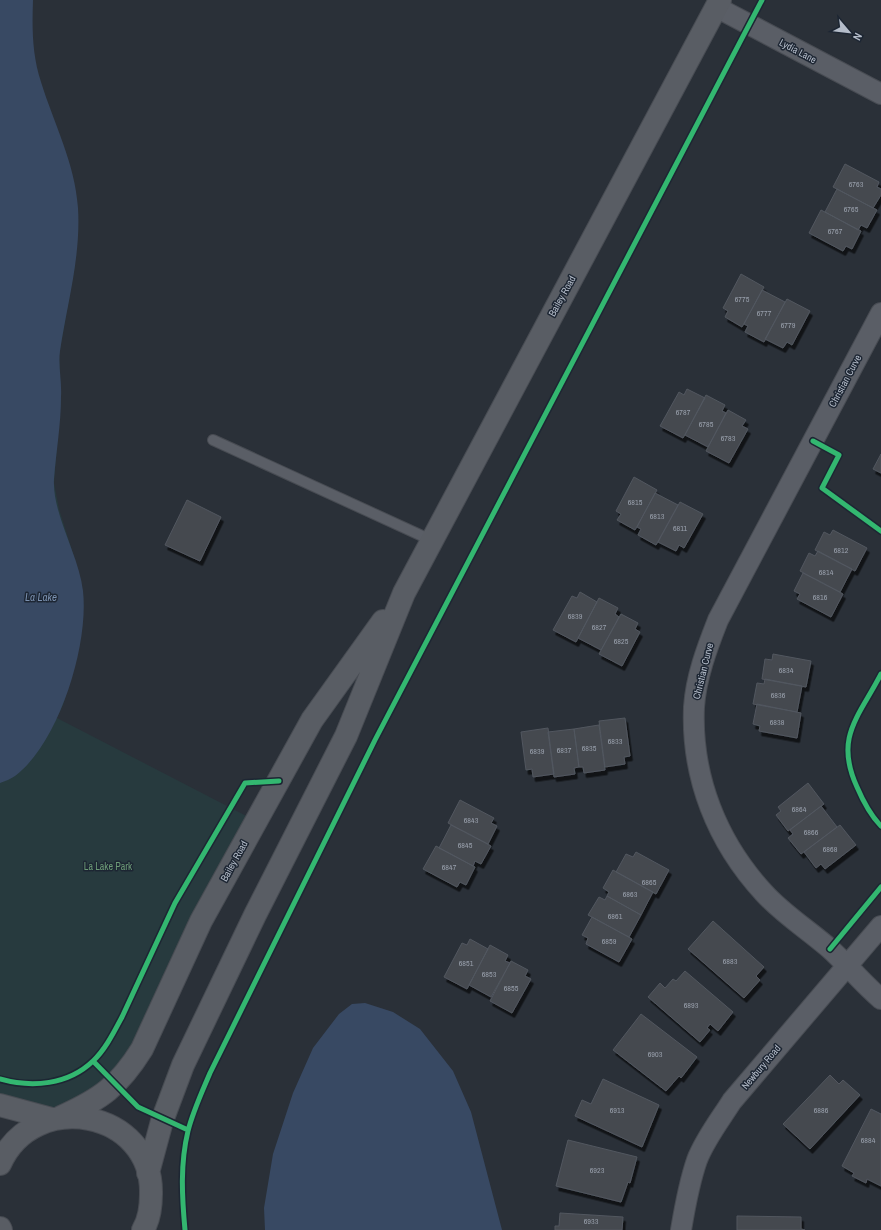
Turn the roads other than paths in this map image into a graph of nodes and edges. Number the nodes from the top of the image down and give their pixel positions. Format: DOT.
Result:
graph roads {
  1 [pos="718,4"];
  2 [pos="881,94"];
  3 [pos="881,312"];
  4 [pos="213,440"];
  5 [pos="431,540"];
  6 [pos="404,593"];
  7 [pos="881,926"];
  8 [pos="847,967"];
  9 [pos="881,999"];
  10 [pos="0,1105"];
  11 [pos="57,1118"];
  12 [pos="0,1164"];
  13 [pos="148,1173"];
  14 [pos="151,1206"];
  15 [pos="143,1230"];
  16 [pos="158,1230"];
  17 [pos="681,1230"];
  1 -- 2 [label="street, Lydia Lane"];
  1 -- 5 [label="main road, Bailey Road"];
  3 -- 8 [label="street, Christian Curve"];
  4 -- 5 [label="lane"];
  5 -- 6 [label="main road, Bailey Road"];
  6 -- 11 [label="main road, Bailey Road"];
  6 -- 13 [label="main road, Bailey Road"];
  7 -- 8 [label="street, Newbury Road"];
  8 -- 9 [label="street, Christian Curve"];
  8 -- 17 [label="street, Newbury Road"];
  10 -- 11 [label="main road"];
  11 -- 12 [label="main road, Bailey Road"];
  11 -- 13 [label="main road"];
  13 -- 14 [label="main road"];
  14 -- 15 [label="main road"];
  14 -- 16 [label="main road"];
}
